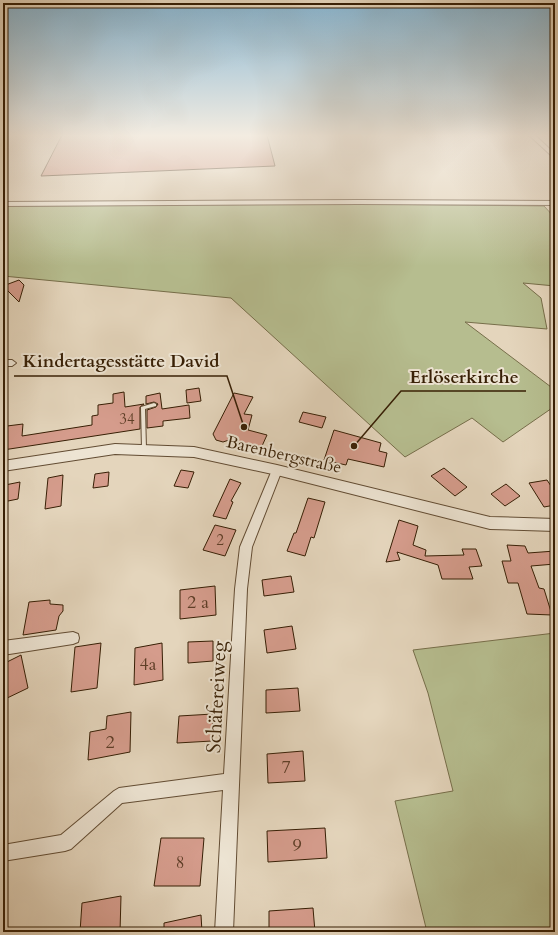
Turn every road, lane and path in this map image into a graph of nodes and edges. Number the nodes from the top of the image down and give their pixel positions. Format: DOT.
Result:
graph roads {
  1 [pos="555,203"];
  2 [pos="3,204"];
  3 [pos="12,362"];
  4 [pos="3,363"];
  5 [pos="154,405"];
  6 [pos="144,448"];
  7 [pos="3,466"];
  8 [pos="277,470"];
  9 [pos="555,525"];
  10 [pos="73,638"];
  11 [pos="3,648"];
  12 [pos="232,781"];
  13 [pos="3,853"];
  14 [pos="224,932"];
  1 -- 2 [label="street"];
  3 -- 4 [label="street"];
  5 -- 6 [label="lane"];
  6 -- 7 [label="street, Barenbergstraße"];
  6 -- 8 [label="street, Barenbergstraße"];
  8 -- 9 [label="street, Barenbergstraße"];
  8 -- 12 [label="street, Schäfereiweg"];
  10 -- 11 [label="street"];
  12 -- 13 [label="street"];
  12 -- 14 [label="street, Schäfereiweg"];
}
